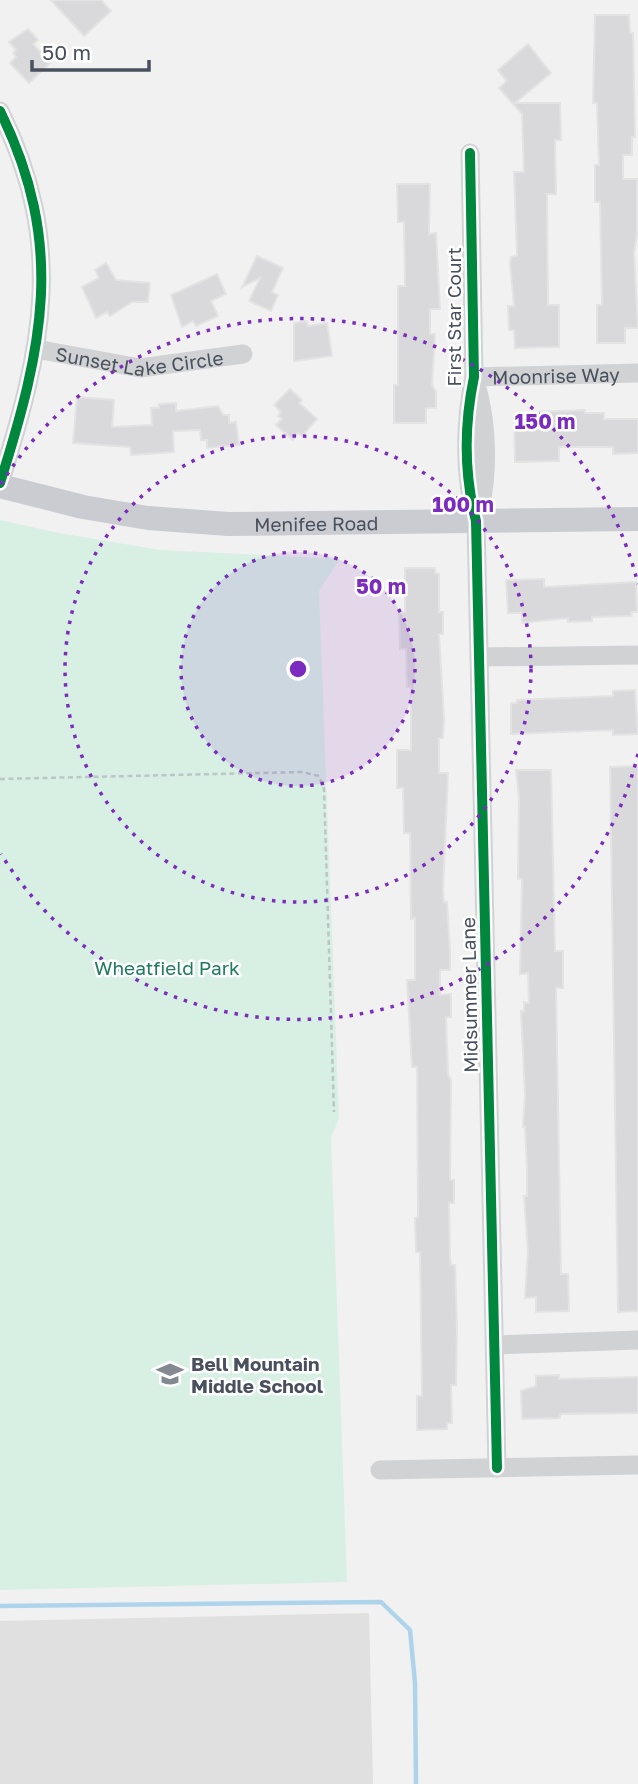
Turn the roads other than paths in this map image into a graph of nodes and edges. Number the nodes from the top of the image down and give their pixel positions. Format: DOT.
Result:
graph roads {
  1 [pos="0,111"];
  2 [pos="471,153"];
  3 [pos="36,349"];
  4 [pos="243,354"];
  5 [pos="638,373"];
  6 [pos="474,377"];
  7 [pos="0,485"];
  8 [pos="638,519"];
  9 [pos="476,521"];
  10 [pos="638,655"];
  11 [pos="478,657"];
  12 [pos="638,1340"];
  13 [pos="495,1345"];
  14 [pos="638,1465"];
  15 [pos="497,1468"];
  16 [pos="380,1471"];
  1 -- 3 [label="street"];
  2 -- 6 [label="street, First Star Court"];
  3 -- 4 [label="street, Sunset Lake Circle"];
  3 -- 7 [label="street"];
  5 -- 6 [label="street, Moonrise Way"];
  6 -- 9 [label="street, First Star Court"];
  7 -- 9 [label="main road, Menifee Road"];
  8 -- 9 [label="main road, Menifee Road"];
  9 -- 11 [label="street, Midsummer Lane"];
  10 -- 11 [label="street"];
  11 -- 13 [label="street, Midsummer Lane"];
  12 -- 13 [label="street"];
  13 -- 15 [label="street, Midsummer Lane"];
  14 -- 15 [label="street"];
  15 -- 16 [label="street"];
}
